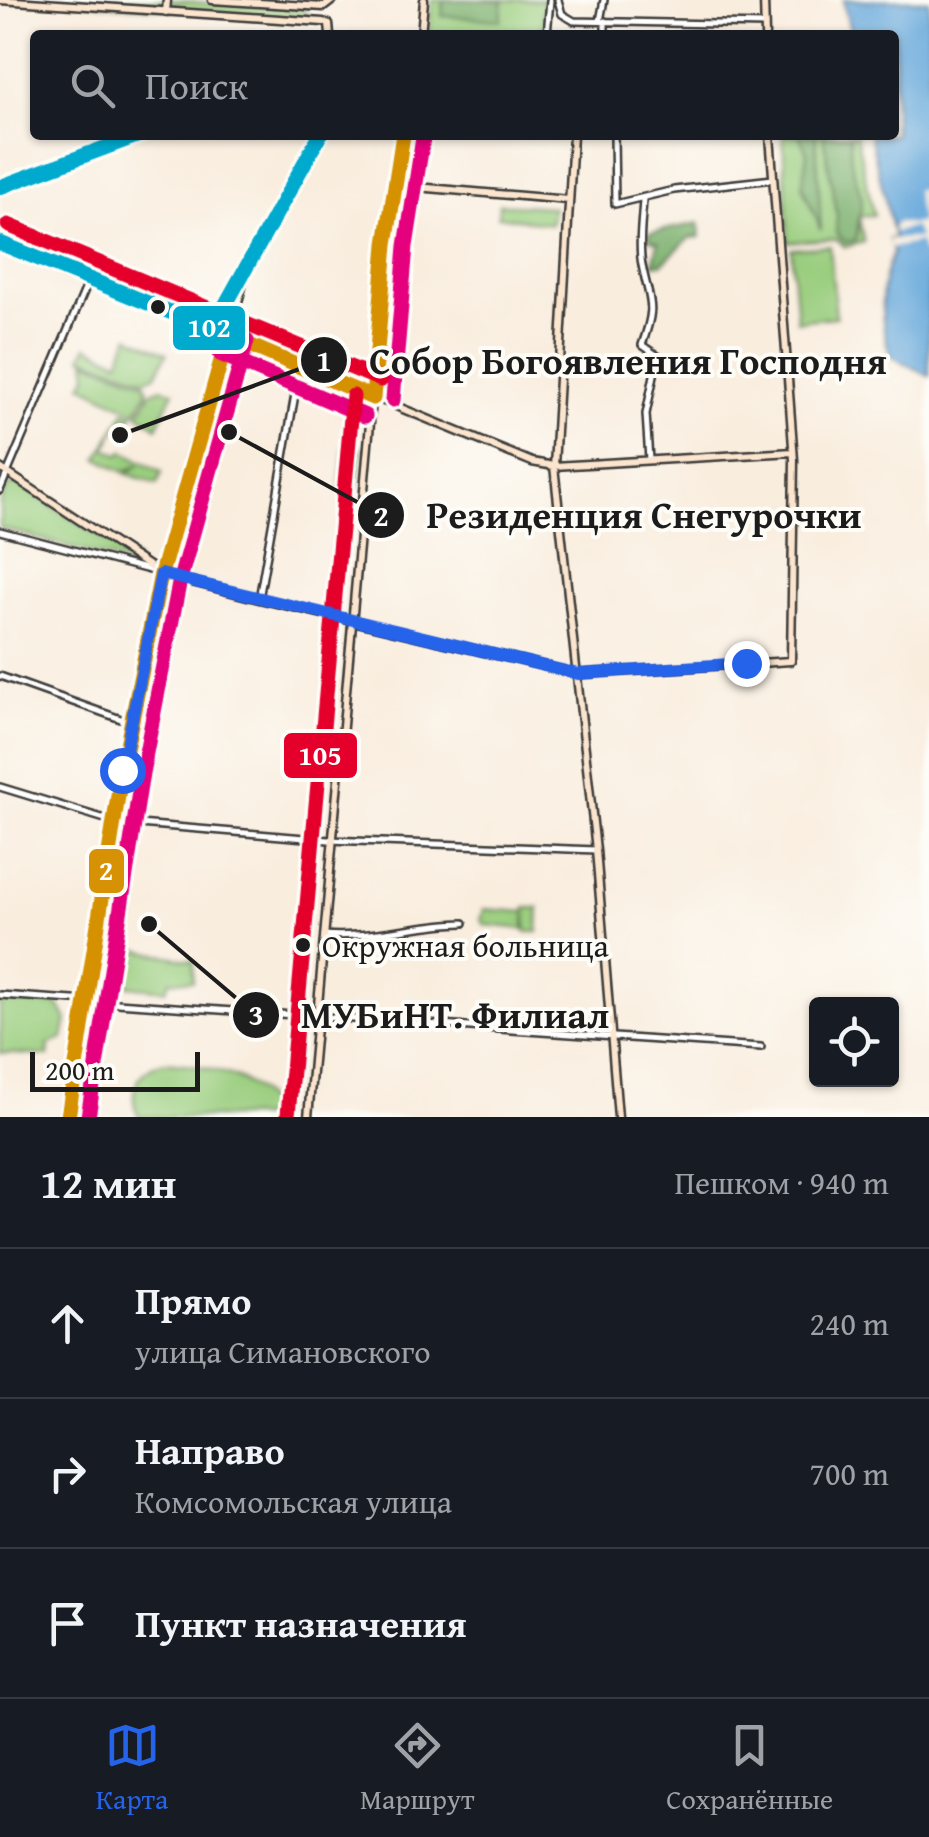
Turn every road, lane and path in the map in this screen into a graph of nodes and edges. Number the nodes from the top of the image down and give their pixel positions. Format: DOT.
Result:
graph roads {
  1 [pos="0,0"];
  2 [pos="167,0"];
  3 [pos="212,0"];
  4 [pos="424,0"];
  5 [pos="550,0"];
  6 [pos="558,0"];
  7 [pos="604,0"];
  8 [pos="764,0"];
  9 [pos="331,3"];
  10 [pos="166,12"];
  11 [pos="602,21"];
  12 [pos="765,25"];
  13 [pos="330,30"];
  14 [pos="421,30"];
  15 [pos="547,30"];
  16 [pos="604,30"];
  17 [pos="765,30"];
  18 [pos="126,140"];
  19 [pos="317,140"];
  20 [pos="403,140"];
  21 [pos="574,140"];
  22 [pos="614,140"];
  23 [pos="770,140"];
  24 [pos="774,180"];
  25 [pos="393,186"];
  26 [pos="0,187"];
  27 [pos="643,199"];
  28 [pos="569,200"];
  29 [pos="0,243"];
  30 [pos="247,270"];
  31 [pos="89,280"];
  32 [pos="212,328"];
  33 [pos="228,336"];
  34 [pos="300,366"];
  35 [pos="373,398"];
  36 [pos="793,452"];
  37 [pos="649,460"];
  38 [pos="554,466"];
  39 [pos="4,470"];
  40 [pos="0,490"];
  41 [pos="0,531"];
  42 [pos="161,574"];
  43 [pos="260,599"];
  44 [pos="355,620"];
  45 [pos="578,674"];
  46 [pos="0,676"];
  47 [pos="132,723"];
  48 [pos="0,787"];
  49 [pos="115,822"];
  50 [pos="334,841"];
  51 [pos="596,850"];
  52 [pos="464,924"];
  53 [pos="324,935"];
  54 [pos="0,994"];
  55 [pos="86,1000"];
  56 [pos="316,1016"];
  57 [pos="612,1034"];
  58 [pos="762,1046"];
  59 [pos="68,1117"];
  60 [pos="308,1117"];
  61 [pos="618,1117"];
  1 -- 10 [label="street"];
  2 -- 10 [label="street"];
  3 -- 9 [label="street"];
  4 -- 14 [label="street"];
  5 -- 15 [label="street"];
  6 -- 11 [label="street"];
  7 -- 11 [label="street"];
  8 -- 12 [label="street"];
  10 -- 13 [label="street"];
  11 -- 12 [label="street"];
  11 -- 16 [label="street"];
  12 -- 17 [label="street"];
  18 -- 26 [label="street"];
  19 -- 30 [label="street"];
  20 -- 25 [label="street"];
  21 -- 28 [label="street"];
  22 -- 27 [label="street"];
  23 -- 24 [label="street"];
  24 -- 27 [label="street"];
  24 -- 36 [label="street"];
  25 -- 28 [label="street"];
  25 -- 35 [label="street"];
  27 -- 37 [label="street"];
  28 -- 38 [label="street"];
  29 -- 31 [label="street"];
  30 -- 32 [label="street"];
  30 -- 33 [label="street"];
  31 -- 32 [label="street"];
  31 -- 39 [label="street"];
  32 -- 33 [label="street"];
  33 -- 34 [label="street"];
  33 -- 42 [label="street"];
  34 -- 35 [label="street"];
  34 -- 43 [label="street"];
  35 -- 38 [label="street"];
  35 -- 44 [label="street"];
  36 -- 37 [label="street"];
  36 -- 45 [label="street"];
  37 -- 38 [label="street"];
  38 -- 45 [label="street"];
  39 -- 40 [label="street"];
  39 -- 42 [label="street"];
  41 -- 42 [label="street"];
  42 -- 43 [label="street"];
  42 -- 47 [label="street"];
  43 -- 44 [label="street"];
  44 -- 45 [label="street"];
  44 -- 50 [label="street"];
  45 -- 51 [label="street"];
  46 -- 47 [label="street"];
  47 -- 49 [label="street"];
  48 -- 49 [label="street"];
  49 -- 50 [label="street"];
  49 -- 55 [label="street"];
  50 -- 51 [label="street"];
  50 -- 53 [label="street"];
  51 -- 57 [label="street"];
  52 -- 53 [label="street"];
  53 -- 56 [label="street"];
  54 -- 55 [label="street"];
  55 -- 56 [label="street"];
  55 -- 59 [label="street"];
  56 -- 57 [label="street"];
  56 -- 60 [label="street"];
  57 -- 58 [label="street"];
  57 -- 61 [label="street"];
}
